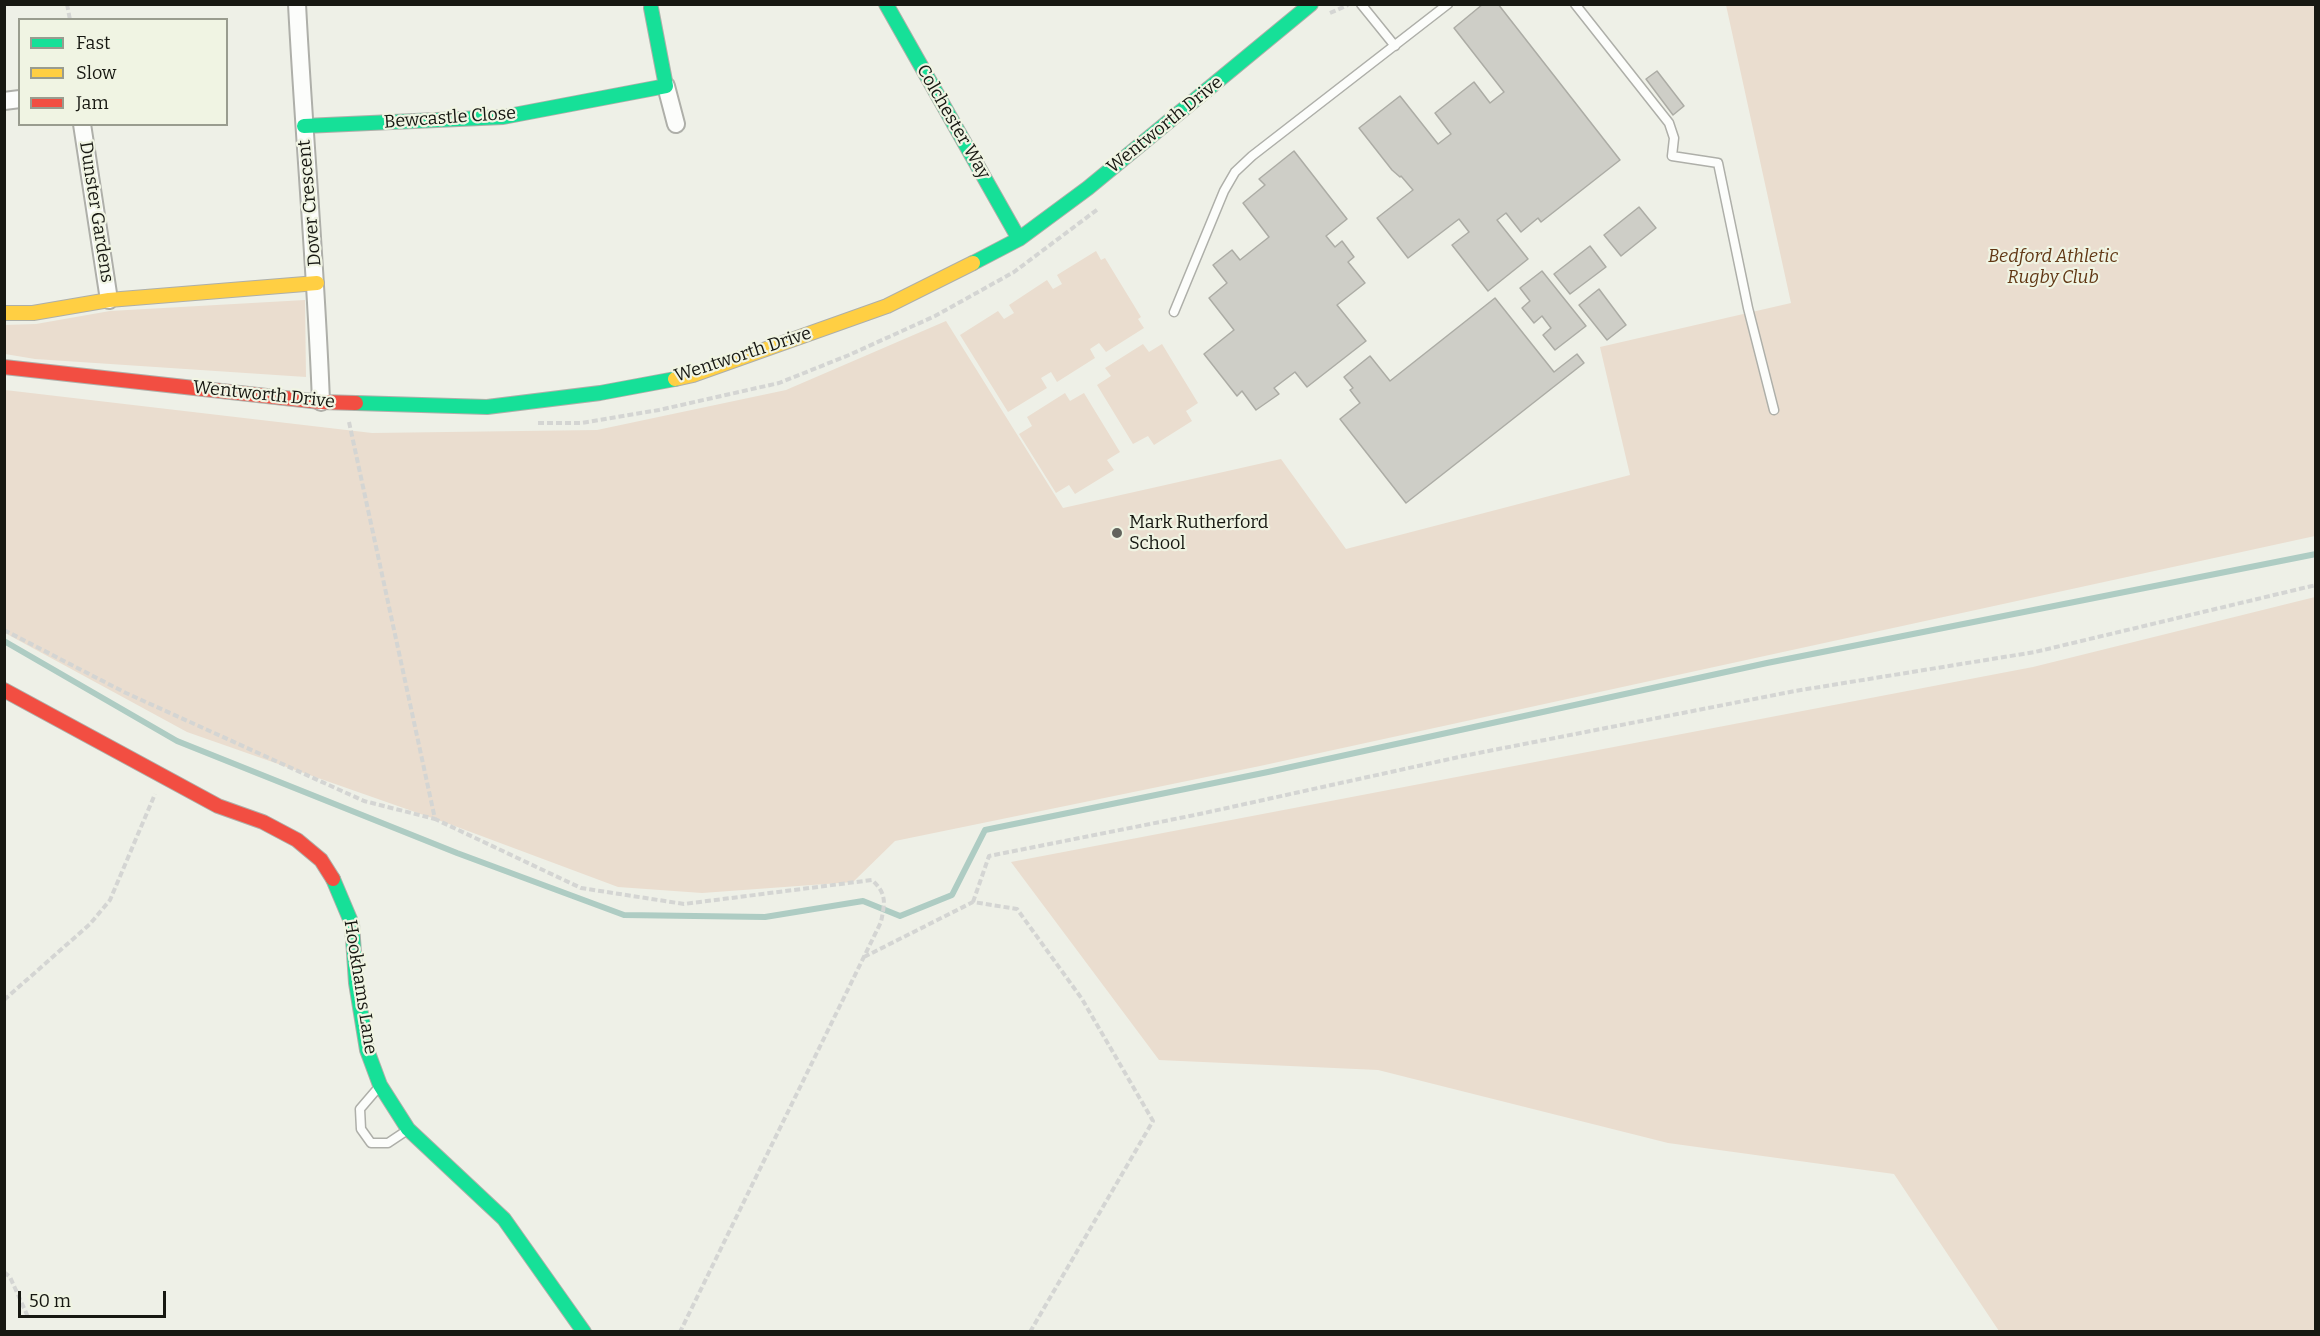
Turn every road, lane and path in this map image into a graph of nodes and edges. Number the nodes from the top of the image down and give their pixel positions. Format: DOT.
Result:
graph roads {
  1 [pos="297,4"];
  2 [pos="886,4"];
  3 [pos="1311,4"];
  4 [pos="1361,4"];
  5 [pos="1448,4"];
  6 [pos="1575,4"];
  7 [pos="651,8"];
  8 [pos="1395,46"];
  9 [pos="666,86"];
  10 [pos="676,124"];
  11 [pos="82,126"];
  12 [pos="304,126"];
  13 [pos="1098,208"];
  14 [pos="1019,239"];
  15 [pos="317,283"];
  16 [pos="109,300"];
  17 [pos="1174,312"];
  18 [pos="4,313"];
  19 [pos="4,367"];
  20 [pos="321,402"];
  21 [pos="1774,410"];
  22 [pos="338,420"];
  23 [pos="349,421"];
  24 [pos="361,422"];
  25 [pos="537,423"];
  26 [pos="2316,585"];
  27 [pos="4,630"];
  28 [pos="4,690"];
  29 [pos="163,776"];
  30 [pos="435,819"];
  31 [pos="974,902"];
  32 [pos="864,957"];
  33 [pos="4,1000"];
  34 [pos="380,1085"];
  35 [pos="408,1129"];
  36 [pos="4,1272"];
  37 [pos="28,1317"];
  38 [pos="584,1332"];
  39 [pos="680,1332"];
  40 [pos="1030,1332"];
  1 -- 12 [label="street, Dover Crescent"];
  2 -- 14 [label="street, Colchester Way"];
  3 -- 14 [label="street, Wentworth Drive"];
  4 -- 8 [label="lane"];
  5 -- 8 [label="lane"];
  6 -- 21 [label="lane"];
  7 -- 9 [label="street"];
  8 -- 17 [label="lane"];
  9 -- 10 [label="street"];
  9 -- 12 [label="street, Bewcastle Close"];
  11 -- 16 [label="street, Dunster Gardens"];
  12 -- 15 [label="street, Dover Crescent"];
  13 -- 25 [label="path"];
  14 -- 20 [label="street, Wentworth Drive"];
  15 -- 16 [label="street"];
  15 -- 20 [label="street, Dover Crescent"];
  16 -- 18 [label="street"];
  19 -- 20 [label="street, Wentworth Drive"];
  22 -- 23 [label="path"];
  23 -- 24 [label="path"];
  23 -- 30 [label="path"];
  26 -- 31 [label="path"];
  27 -- 30 [label="path"];
  28 -- 29 [label="street, Hookhams Lane"];
  29 -- 33 [label="path"];
  29 -- 34 [label="street, Hookhams Lane"];
  30 -- 32 [label="path"];
  31 -- 32 [label="path"];
  31 -- 40 [label="path"];
  32 -- 39 [label="path"];
  34 -- 35 [label="street, Hookhams Lane"];
  34 -- 35 [label="lane"];
  35 -- 38 [label="street, Hookhams Lane"];
  36 -- 37 [label="path"];
}
